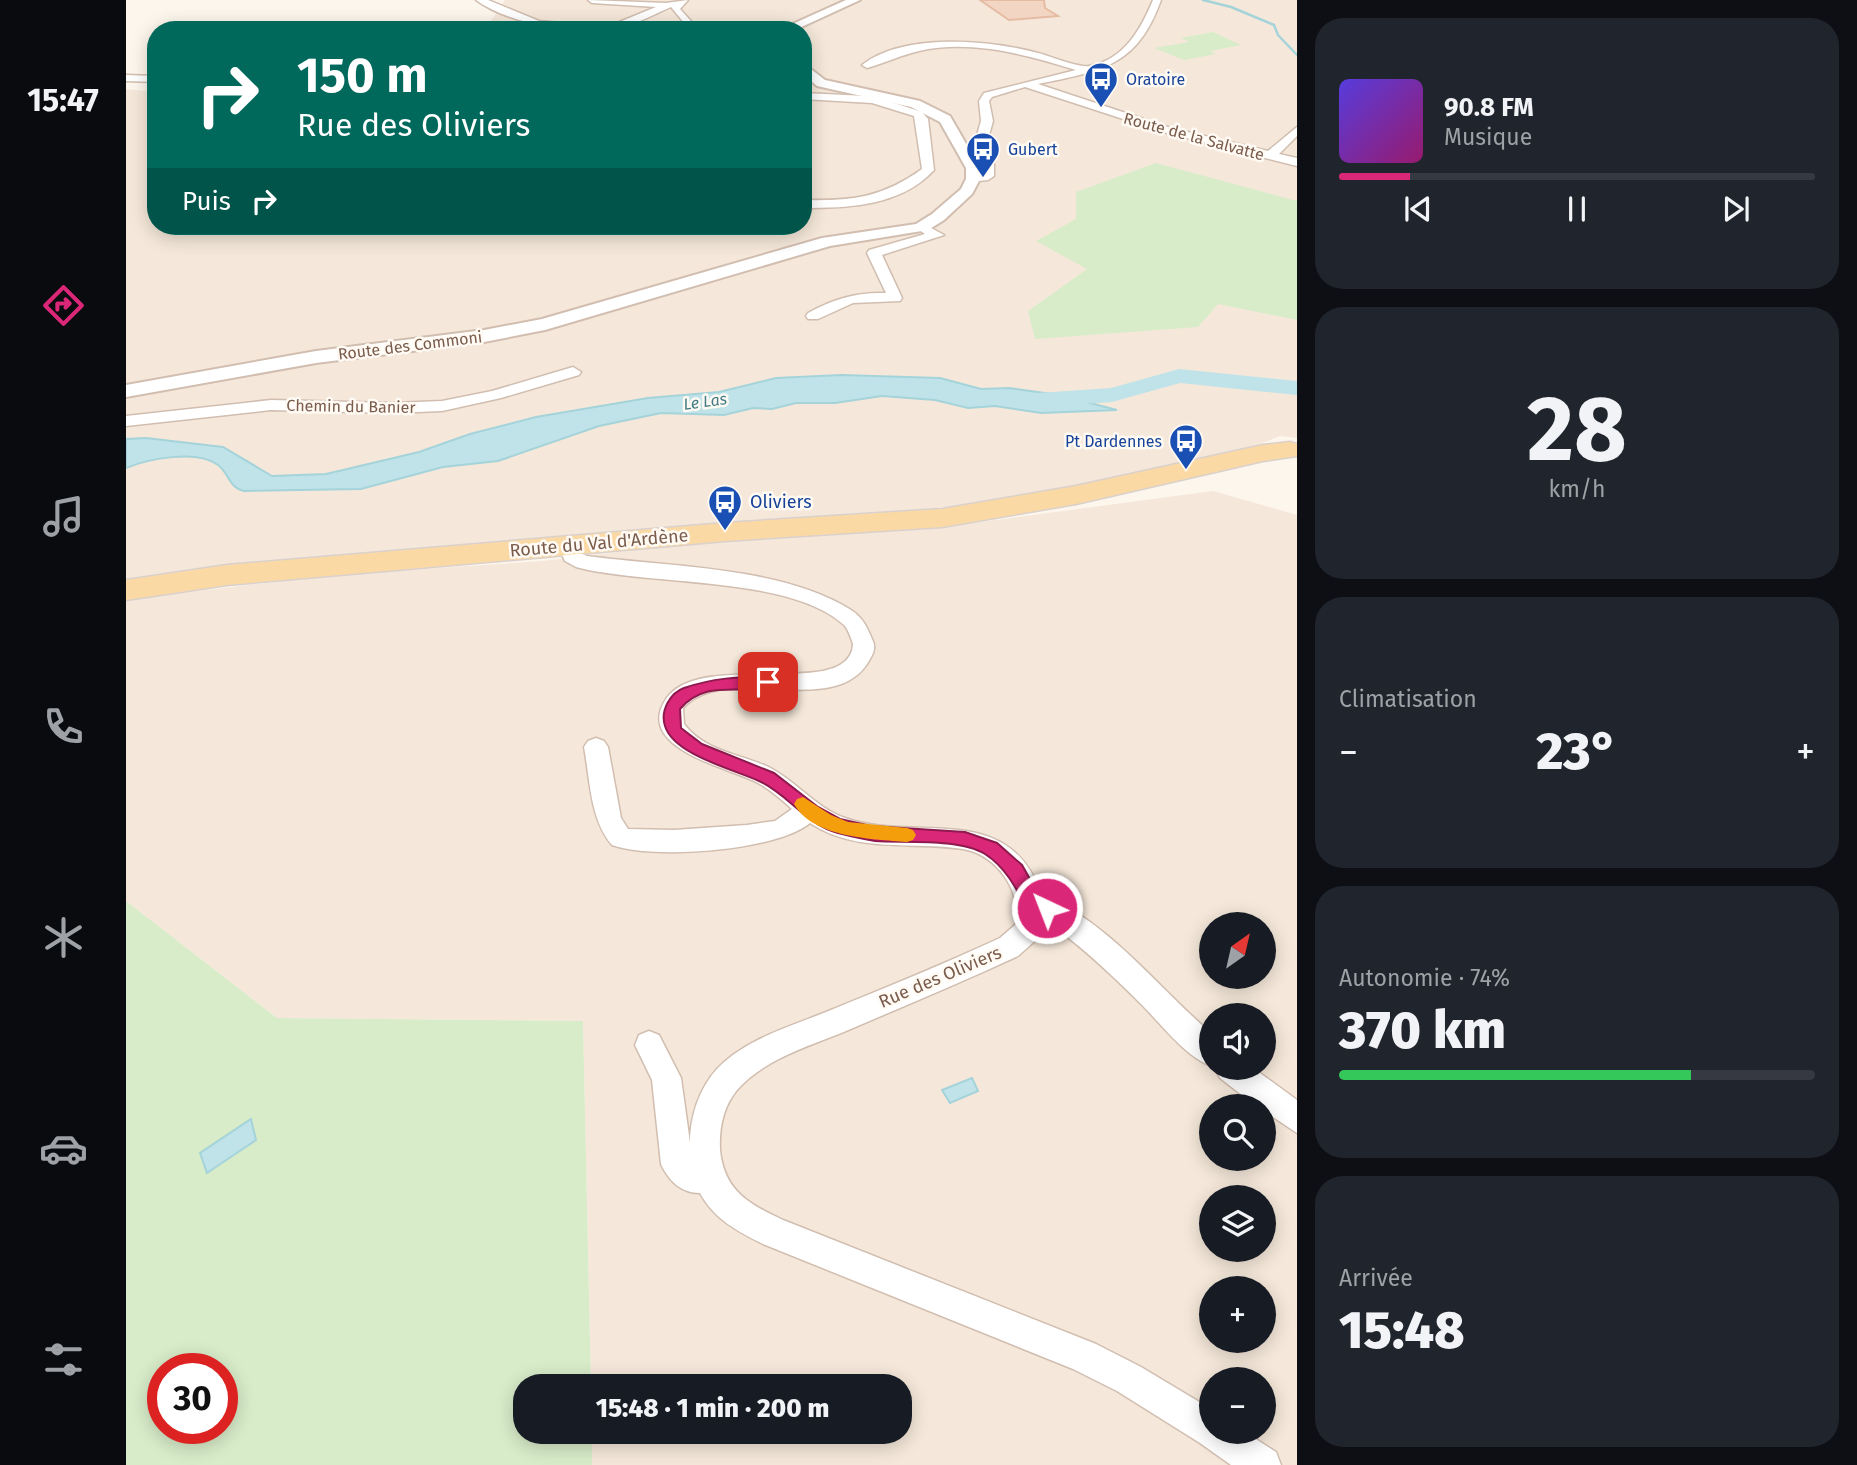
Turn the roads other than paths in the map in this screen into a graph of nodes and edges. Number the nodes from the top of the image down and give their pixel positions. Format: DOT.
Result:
graph roads {
  1 [pos="480,0"];
  2 [pos="592,0"];
  3 [pos="682,0"];
  4 [pos="855,0"];
  5 [pos="1157,0"];
  6 [pos="667,5"];
  7 [pos="530,21"];
  8 [pos="630,21"];
  9 [pos="686,21"];
  10 [pos="807,21"];
  11 [pos="867,65"];
  12 [pos="1089,70"];
  13 [pos="812,74"];
  14 [pos="126,78"];
  15 [pos="147,79"];
  16 [pos="1029,85"];
  17 [pos="812,97"];
  18 [pos="895,99"];
  19 [pos="876,101"];
  20 [pos="1297,130"];
  21 [pos="1270,156"];
  22 [pos="1297,162"];
  23 [pos="973,179"];
  24 [pos="812,206"];
  25 [pos="922,227"];
  26 [pos="813,316"];
  27 [pos="573,372"];
  28 [pos="126,391"];
  29 [pos="126,421"];
  30 [pos="1295,458"];
  31 [pos="568,545"];
  32 [pos="126,590"];
  33 [pos="596,747"];
  34 [pos="809,809"];
  35 [pos="1032,902"];
  36 [pos="1199,1042"];
  37 [pos="649,1045"];
  38 [pos="1246,1080"];
  39 [pos="1297,1118"];
  40 [pos="709,1177"];
  41 [pos="1199,1422"];
  42 [pos="1233,1444"];
  43 [pos="1263,1465"];
  1 -- 7 [label="street"];
  2 -- 6 [label="street"];
  3 -- 6 [label="street"];
  3 -- 9 [label="street"];
  4 -- 10 [label="street"];
  5 -- 12 [label="street"];
  6 -- 8 [label="street"];
  11 -- 12 [label="street"];
  12 -- 16 [label="street"];
  13 -- 18 [label="street"];
  14 -- 15 [label="street"];
  16 -- 21 [label="street, Route de la Salvatte"];
  16 -- 23 [label="street"];
  17 -- 19 [label="street"];
  18 -- 19 [label="street"];
  18 -- 23 [label="street"];
  19 -- 24 [label="street"];
  20 -- 21 [label="street"];
  21 -- 22 [label="street, Route de la Salvatte"];
  23 -- 25 [label="street"];
  25 -- 26 [label="street"];
  25 -- 28 [label="street, Route des Commoni"];
  27 -- 29 [label="street, Chemin du Banier"];
  30 -- 31 [label="main road, Route du Val d'Ardène"];
  31 -- 32 [label="main road, Route du Val d'Ardène"];
  31 -- 34 [label="street"];
  33 -- 34 [label="street"];
  34 -- 35 [label="street"];
  35 -- 36 [label="street"];
  35 -- 40 [label="street, Rue des Oliviers"];
  37 -- 40 [label="street"];
  38 -- 39 [label="street"];
  40 -- 41 [label="street, Rue des Oliviers"];
  42 -- 43 [label="street, Rue des Oliviers"];
}
